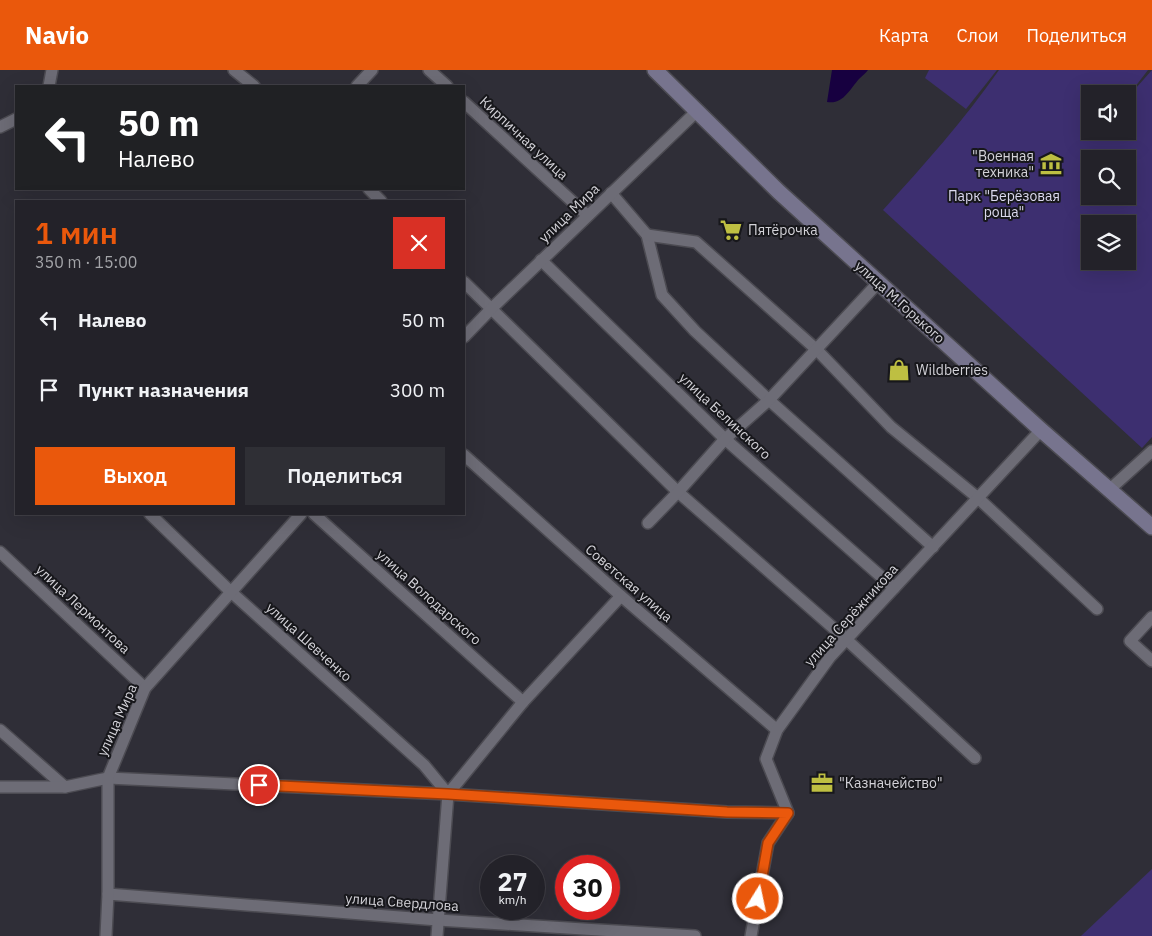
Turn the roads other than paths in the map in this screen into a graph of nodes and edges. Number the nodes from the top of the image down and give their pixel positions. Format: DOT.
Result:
graph roads {
  1 [pos="52,70"];
  2 [pos="234,70"];
  3 [pos="372,70"];
  4 [pos="429,70"];
  5 [pos="655,70"];
  6 [pos="50,85"];
  7 [pos="253,85"];
  8 [pos="358,85"];
  9 [pos="446,85"];
  10 [pos="465,103"];
  11 [pos="696,112"];
  12 [pos="15,120"];
  13 [pos="0,127"];
  14 [pos="370,190"];
  15 [pos="611,193"];
  16 [pos="380,200"];
  17 [pos="587,215"];
  18 [pos="648,235"];
  19 [pos="541,260"];
  20 [pos="465,283"];
  21 [pos="878,283"];
  22 [pos="490,309"];
  23 [pos="465,337"];
  24 [pos="817,350"];
  25 [pos="769,400"];
  26 [pos="1042,430"];
  27 [pos="726,439"];
  28 [pos="1152,451"];
  29 [pos="465,456"];
  30 [pos="1109,490"];
  31 [pos="678,492"];
  32 [pos="978,498"];
  33 [pos="151,515"];
  34 [pos="300,515"];
  35 [pos="315,515"];
  36 [pos="648,523"];
  37 [pos="1152,527"];
  38 [pos="933,547"];
  39 [pos="0,552"];
  40 [pos="894,588"];
  41 [pos="231,592"];
  42 [pos="620,596"];
  43 [pos="1097,609"];
  44 [pos="1152,617"];
  45 [pos="847,640"];
  46 [pos="1152,661"];
  47 [pos="146,688"];
  48 [pos="523,702"];
  49 [pos="0,730"];
  50 [pos="777,730"];
  51 [pos="975,758"];
  52 [pos="108,778"];
  53 [pos="0,787"];
  54 [pos="65,787"];
  55 [pos="448,794"];
  56 [pos="788,813"];
  57 [pos="108,894"];
  58 [pos="438,920"];
  59 [pos="106,936"];
  60 [pos="437,936"];
  61 [pos="695,936"];
  62 [pos="751,936"];
  1 -- 6 [label="street"];
  2 -- 7 [label="street"];
  3 -- 8 [label="street"];
  4 -- 9 [label="street"];
  5 -- 11 [label="main road, улица М.Горького"];
  10 -- 17 [label="street, Кирпичная улица"];
  11 -- 15 [label="street, улица Мира"];
  11 -- 21 [label="main road, улица М.Горького"];
  12 -- 13 [label="street"];
  14 -- 16 [label="street"];
  15 -- 17 [label="street, улица Мира"];
  15 -- 18 [label="street"];
  17 -- 19 [label="street, улица Мира"];
  18 -- 24 [label="street"];
  18 -- 25 [label="street"];
  19 -- 22 [label="street, улица Мира"];
  19 -- 27 [label="street, улица Белинского"];
  20 -- 22 [label="street"];
  21 -- 24 [label="street"];
  21 -- 26 [label="main road, улица М.Горького"];
  22 -- 23 [label="street, улица Мира"];
  22 -- 31 [label="street"];
  24 -- 25 [label="street"];
  24 -- 32 [label="street"];
  25 -- 27 [label="street"];
  25 -- 38 [label="street"];
  26 -- 30 [label="main road, улица М.Горького"];
  26 -- 32 [label="street, улица Серёжникова"];
  27 -- 31 [label="street"];
  27 -- 40 [label="street, улица Белинского"];
  28 -- 30 [label="street"];
  29 -- 42 [label="street, Советская улица"];
  30 -- 37 [label="main road, улица М.Горького"];
  31 -- 36 [label="street"];
  31 -- 45 [label="street"];
  32 -- 38 [label="street, улица Серёжникова"];
  32 -- 43 [label="street"];
  33 -- 41 [label="street, улица Шевченко"];
  34 -- 41 [label="street, улица Мира"];
  35 -- 48 [label="street, улица Володарского"];
  38 -- 40 [label="street, улица Серёжникова"];
  39 -- 47 [label="street, улица Лермонтова"];
  40 -- 45 [label="street, улица Серёжникова"];
  41 -- 47 [label="street, улица Мира"];
  41 -- 55 [label="street, улица Шевченко"];
  42 -- 48 [label="street"];
  42 -- 50 [label="street, Советская улица"];
  44 -- 46 [label="street"];
  45 -- 50 [label="street, улица Серёжникова"];
  45 -- 51 [label="street"];
  47 -- 52 [label="street, улица Мира"];
  48 -- 55 [label="street"];
  49 -- 54 [label="street"];
  50 -- 56 [label="street, улица Серёжникова"];
  52 -- 54 [label="street"];
  52 -- 55 [label="street"];
  52 -- 57 [label="street, улица Мира"];
  53 -- 54 [label="street"];
  55 -- 56 [label="street"];
  55 -- 58 [label="street"];
  56 -- 62 [label="street"];
  57 -- 58 [label="street, улица Свердлова"];
  57 -- 59 [label="street, улица Мира"];
  58 -- 60 [label="street"];
  58 -- 61 [label="street, улица Свердлова"];
}
